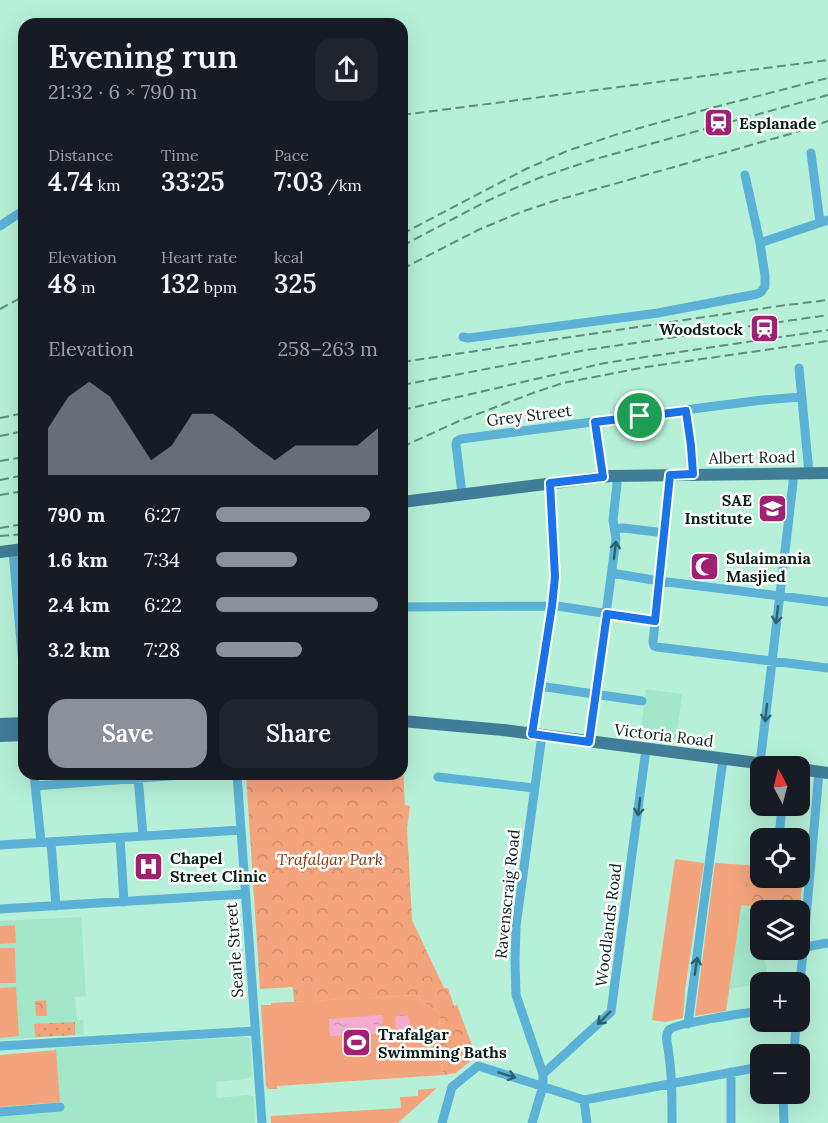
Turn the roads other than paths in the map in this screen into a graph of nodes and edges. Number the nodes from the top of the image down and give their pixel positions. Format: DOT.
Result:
graph roads {
  1 [pos="811,153"];
  2 [pos="745,175"];
  3 [pos="18,214"];
  4 [pos="824,221"];
  5 [pos="0,226"];
  6 [pos="760,243"];
  7 [pos="463,337"];
  8 [pos="799,368"];
  9 [pos="802,397"];
  10 [pos="686,411"];
  11 [pos="595,422"];
  12 [pos="793,473"];
  13 [pos="808,473"];
  14 [pos="828,473"];
  15 [pos="693,474"];
  16 [pos="670,475"];
  17 [pos="616,476"];
  18 [pos="603,477"];
  19 [pos="550,483"];
  20 [pos="462,494"];
  21 [pos="408,501"];
  22 [pos="615,529"];
  23 [pos="665,533"];
  24 [pos="12,551"];
  25 [pos="612,573"];
  26 [pos="660,581"];
  27 [pos="779,595"];
  28 [pos="828,602"];
  29 [pos="552,606"];
  30 [pos="408,607"];
  31 [pos="18,614"];
  32 [pos="607,614"];
  33 [pos="655,621"];
  34 [pos="771,662"];
  35 [pos="828,668"];
  36 [pos="539,686"];
  37 [pos="595,695"];
  38 [pos="642,701"];
  39 [pos="408,721"];
  40 [pos="18,723"];
  41 [pos="0,724"];
  42 [pos="18,735"];
  43 [pos="537,735"];
  44 [pos="0,736"];
  45 [pos="589,742"];
  46 [pos="646,749"];
  47 [pos="761,756"];
  48 [pos="723,759"];
  49 [pos="750,763"];
  50 [pos="824,772"];
  51 [pos="438,777"];
  52 [pos="34,780"];
  53 [pos="104,780"];
  54 [pos="138,780"];
  55 [pos="237,780"];
  56 [pos="35,786"];
  57 [pos="534,788"];
  58 [pos="241,830"];
  59 [pos="143,836"];
  60 [pos="120,838"];
  61 [pos="46,842"];
  62 [pos="0,845"];
  63 [pos="810,866"];
  64 [pos="245,894"];
  65 [pos="124,902"];
  66 [pos="56,906"];
  67 [pos="0,909"];
  68 [pos="828,943"];
  69 [pos="810,946"];
  70 [pos="750,1013"];
  71 [pos="688,1024"];
  72 [pos="255,1030"];
  73 [pos="0,1046"];
  74 [pos="750,1069"];
  75 [pos="731,1072"];
  76 [pos="543,1074"];
  77 [pos="672,1084"];
  78 [pos="543,1086"];
  79 [pos="584,1100"];
  80 [pos="783,1104"];
  81 [pos="60,1107"];
  82 [pos="0,1112"];
  83 [pos="262,1123"];
  84 [pos="441,1123"];
  85 [pos="532,1123"];
  86 [pos="587,1123"];
  87 [pos="672,1123"];
  88 [pos="731,1123"];
  89 [pos="784,1123"];
  1 -- 4 [label="street"];
  2 -- 6 [label="street"];
  3 -- 5 [label="street"];
  4 -- 6 [label="street"];
  6 -- 7 [label="street"];
  8 -- 9 [label="street"];
  9 -- 10 [label="street, Grey Street"];
  9 -- 13 [label="street"];
  10 -- 11 [label="street, Grey Street"];
  10 -- 15 [label="street"];
  11 -- 18 [label="street"];
  11 -- 20 [label="street, Grey Street"];
  12 -- 13 [label="main road, Albert Road"];
  12 -- 15 [label="main road, Albert Road"];
  12 -- 27 [label="street"];
  13 -- 14 [label="main road, Albert Road"];
  15 -- 16 [label="main road, Albert Road"];
  16 -- 17 [label="main road, Albert Road"];
  16 -- 23 [label="street"];
  17 -- 18 [label="main road, Albert Road"];
  17 -- 22 [label="street"];
  18 -- 19 [label="main road, Albert Road"];
  19 -- 20 [label="main road, Albert Road"];
  19 -- 29 [label="street, Ravenscraig Road"];
  20 -- 21 [label="main road, Albert Road"];
  22 -- 23 [label="street"];
  25 -- 22 [label="street, one-way"];
  23 -- 26 [label="street"];
  24 -- 31 [label="street"];
  25 -- 26 [label="street"];
  25 -- 32 [label="street"];
  26 -- 27 [label="street"];
  26 -- 33 [label="street"];
  27 -- 28 [label="street"];
  27 -- 34 [label="street, one-way"];
  29 -- 30 [label="street"];
  29 -- 32 [label="street"];
  29 -- 36 [label="street, Ravenscraig Road"];
  32 -- 33 [label="street"];
  32 -- 37 [label="street"];
  33 -- 34 [label="street"];
  34 -- 35 [label="street"];
  34 -- 47 [label="street, one-way"];
  36 -- 37 [label="street"];
  36 -- 43 [label="street, Ravenscraig Road"];
  37 -- 38 [label="street"];
  37 -- 45 [label="street"];
  39 -- 43 [label="main road, Victoria Road"];
  40 -- 41 [label="main road"];
  42 -- 44 [label="main road"];
  43 -- 45 [label="main road, Victoria Road"];
  43 -- 57 [label="street, Ravenscraig Road"];
  45 -- 46 [label="main road, Victoria Road"];
  46 -- 48 [label="main road, Victoria Road"];
  46 -- 76 [label="street, Woodlands Road, one-way"];
  48 -- 49 [label="main road, Victoria Road"];
  71 -- 48 [label="street, one-way"];
  50 -- 63 [label="street"];
  51 -- 57 [label="street"];
  52 -- 56 [label="street"];
  53 -- 56 [label="street"];
  54 -- 59 [label="street"];
  55 -- 58 [label="street, Searle Street"];
  56 -- 61 [label="street"];
  57 -- 76 [label="street, Ravenscraig Road"];
  58 -- 59 [label="street"];
  58 -- 64 [label="street, Searle Street"];
  59 -- 60 [label="street"];
  60 -- 61 [label="street"];
  60 -- 65 [label="street"];
  61 -- 62 [label="street"];
  61 -- 66 [label="street"];
  64 -- 65 [label="street"];
  64 -- 72 [label="street, Searle Street"];
  65 -- 66 [label="street"];
  66 -- 67 [label="street"];
  68 -- 69 [label="street"];
  70 -- 71 [label="street"];
  71 -- 77 [label="street"];
  72 -- 73 [label="street"];
  72 -- 83 [label="street, Searle Street"];
  74 -- 75 [label="street"];
  75 -- 77 [label="street"];
  75 -- 88 [label="street"];
  76 -- 78 [label="street, Ravenscraig Road"];
  77 -- 79 [label="street"];
  77 -- 87 [label="street"];
  78 -- 79 [label="street"];
  84 -- 78 [label="street, one-way"];
  78 -- 85 [label="street, Ravenscraig Road"];
  79 -- 86 [label="street"];
  80 -- 89 [label="street"];
  81 -- 82 [label="street"];
}
